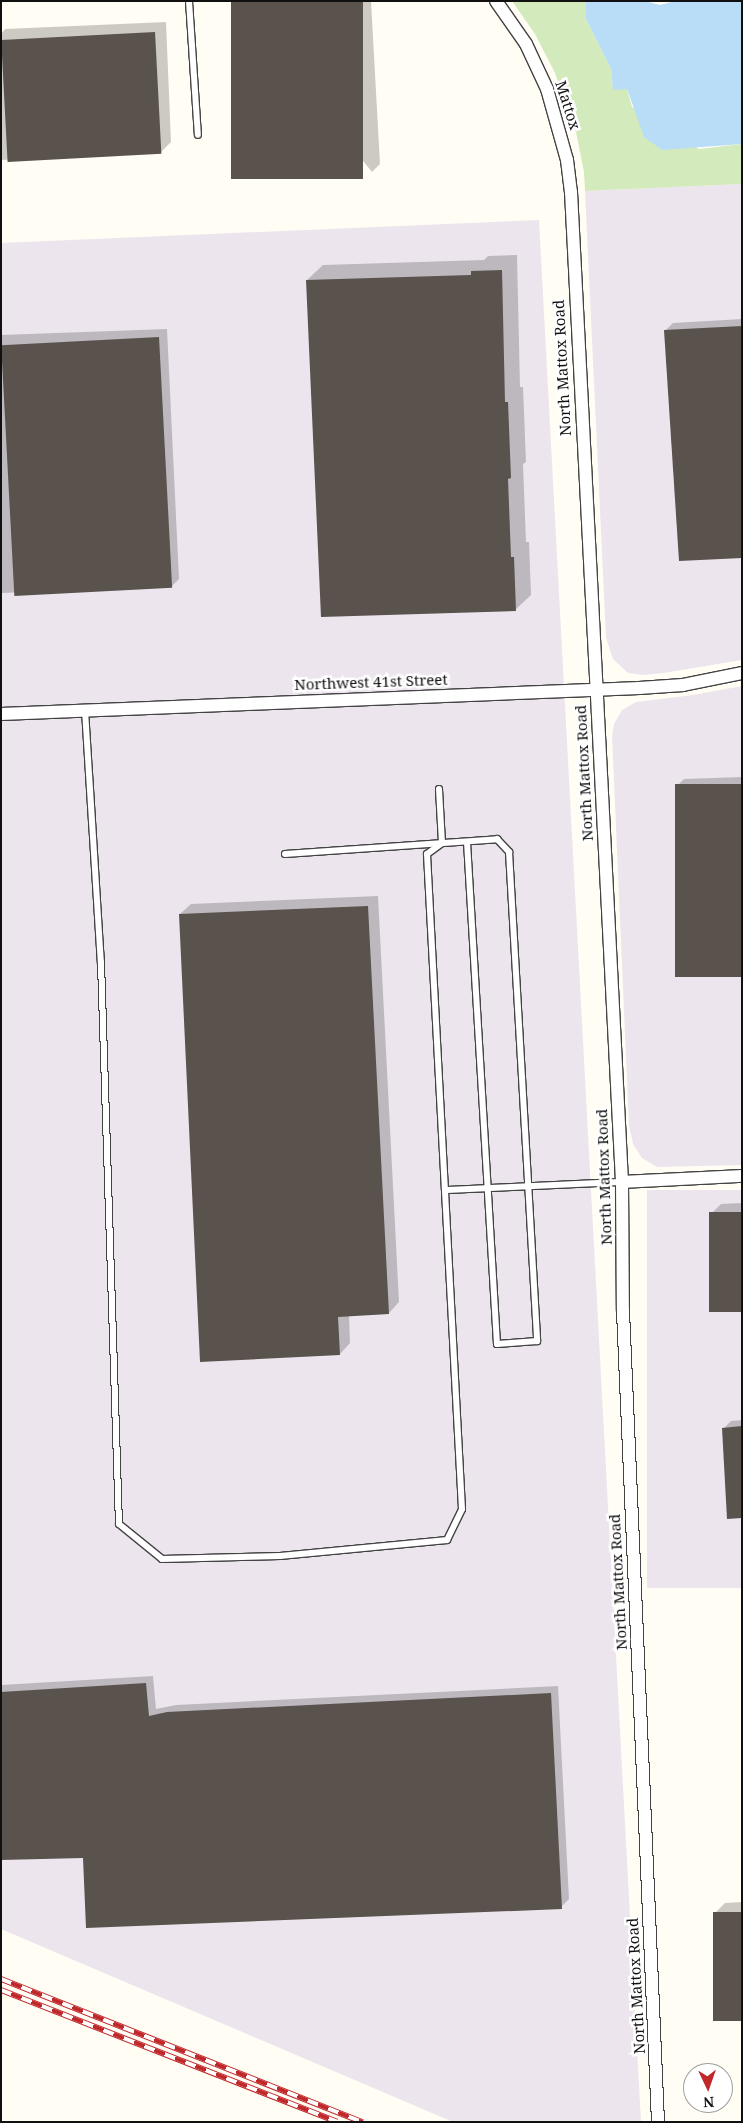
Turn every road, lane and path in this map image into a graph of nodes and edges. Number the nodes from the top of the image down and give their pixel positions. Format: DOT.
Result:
graph roads {
  1 [pos="189,1"];
  2 [pos="496,1"];
  3 [pos="198,135"];
  4 [pos="572,231"];
  5 [pos="742,673"];
  6 [pos="596,688"];
  7 [pos="85,710"];
  8 [pos="1,714"];
  9 [pos="439,789"];
  10 [pos="467,842"];
  11 [pos="442,843"];
  12 [pos="285,854"];
  13 [pos="742,1176"];
  14 [pos="622,1182"];
  15 [pos="528,1186"];
  16 [pos="487,1188"];
  17 [pos="445,1190"];
  18 [pos="658,2122"];
  1 -- 3 [label="lane"];
  2 -- 4 [label="street, Mattox"];
  4 -- 6 [label="street, North Mattox Road"];
  5 -- 6 [label="street, Northwest 41st Street"];
  6 -- 7 [label="street, Northwest 41st Street"];
  6 -- 14 [label="street, North Mattox Road"];
  7 -- 8 [label="street, Northwest 41st Street"];
  7 -- 17 [label="lane"];
  9 -- 11 [label="lane"];
  10 -- 11 [label="lane"];
  10 -- 15 [label="lane"];
  10 -- 16 [label="lane"];
  11 -- 12 [label="lane"];
  11 -- 17 [label="lane"];
  13 -- 14 [label="street"];
  14 -- 15 [label="lane"];
  14 -- 18 [label="street, North Mattox Road"];
  15 -- 16 [label="lane"];
  15 -- 16 [label="lane"];
  16 -- 17 [label="lane"];
}
